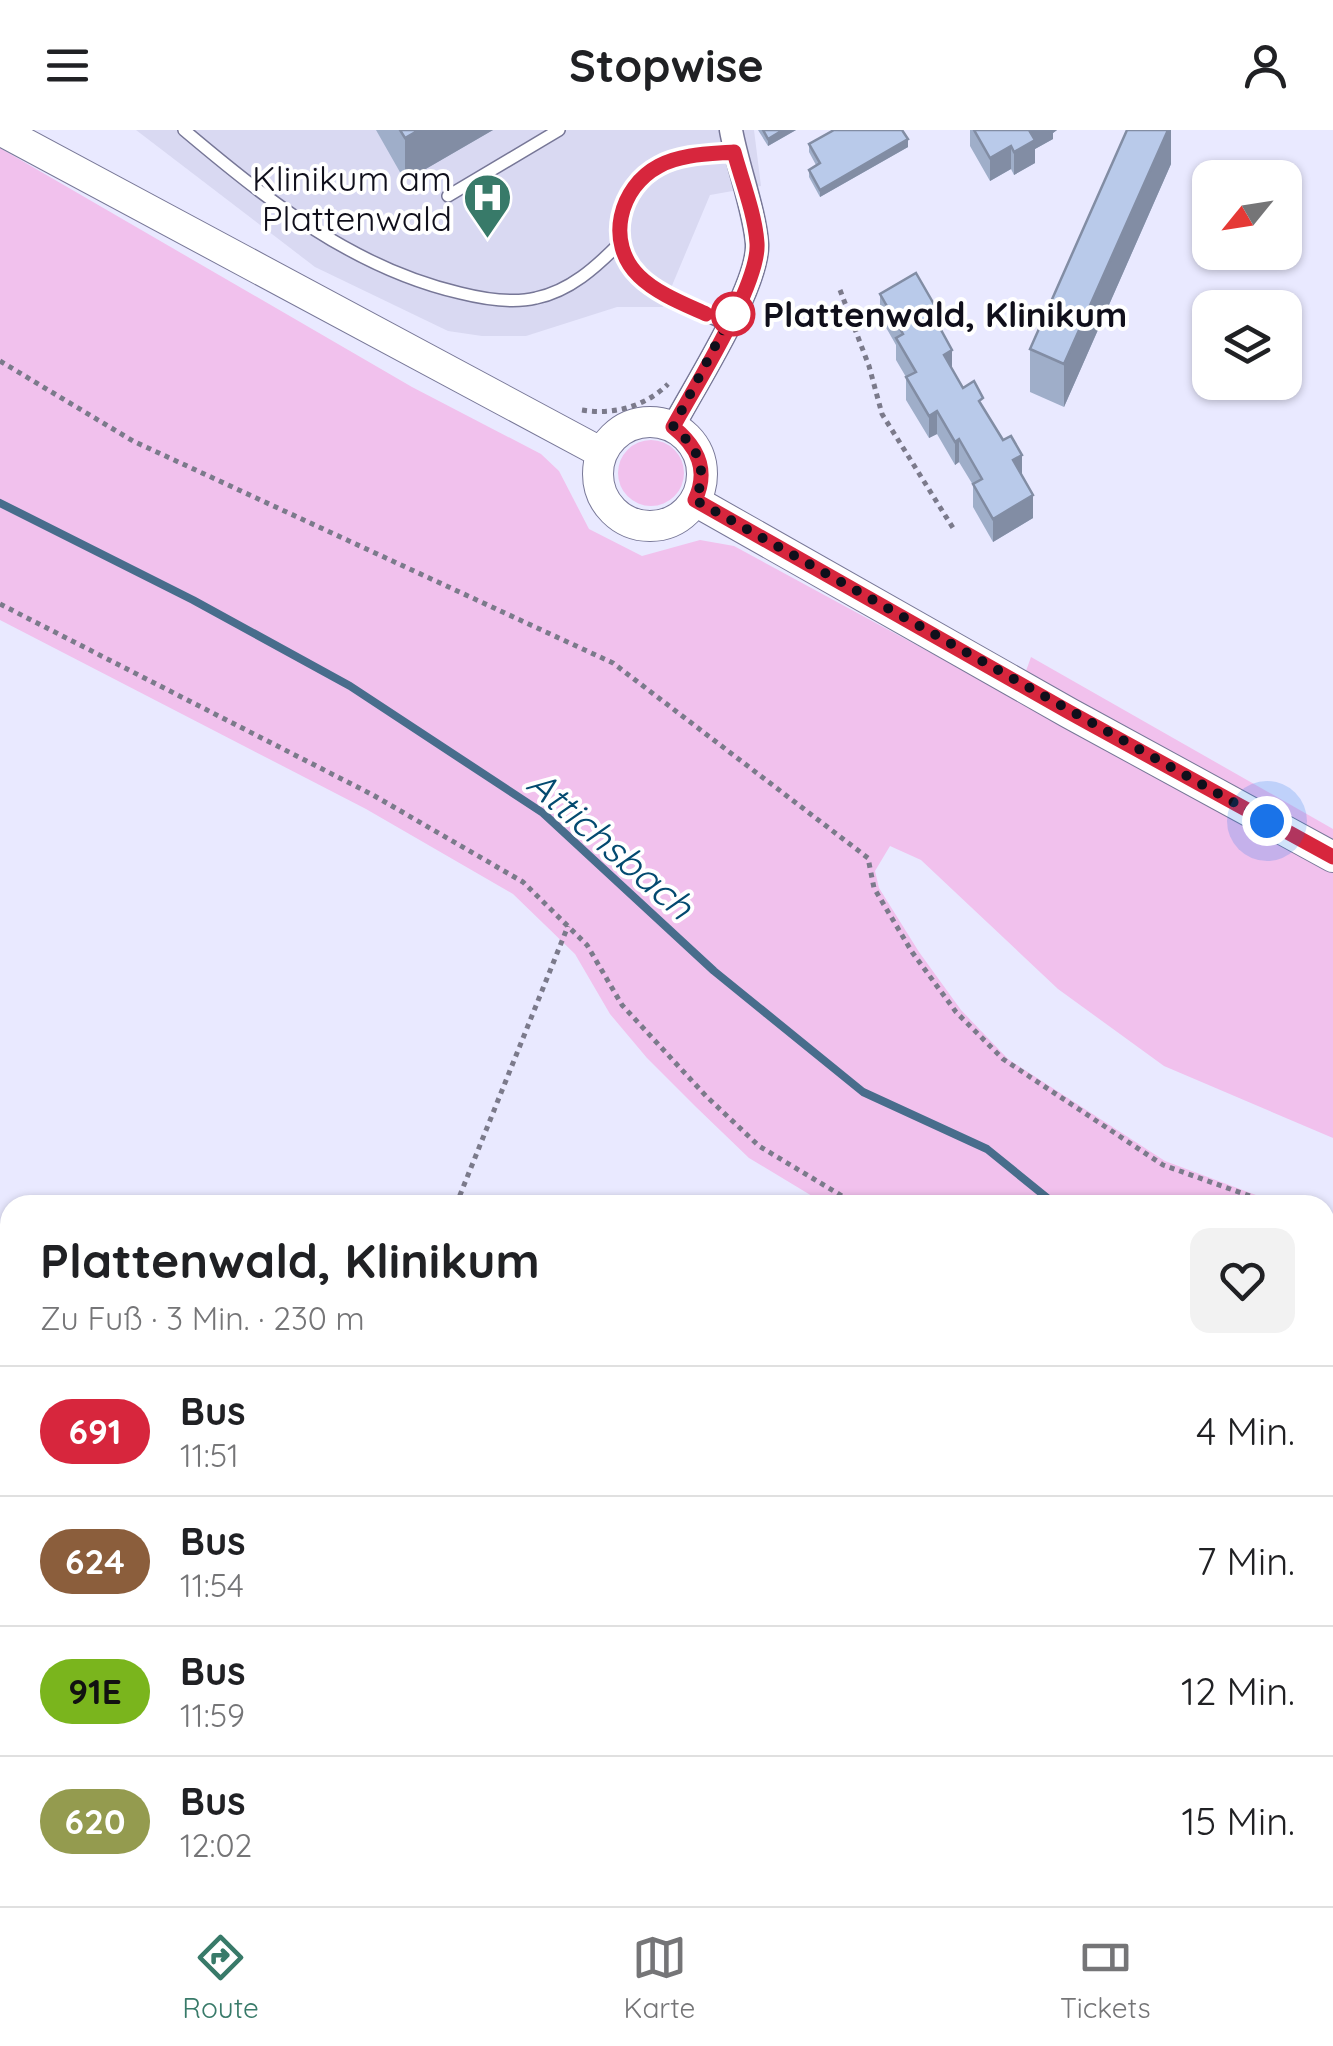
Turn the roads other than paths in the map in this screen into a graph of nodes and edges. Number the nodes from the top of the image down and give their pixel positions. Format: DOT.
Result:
graph roads {
  1 [pos="0,130"];
  2 [pos="184,130"];
  3 [pos="559,130"];
  4 [pos="733,141"];
  5 [pos="448,196"];
  6 [pos="620,244"];
  7 [pos="727,325"];
  8 [pos="673,427"];
  9 [pos="602,453"];
  10 [pos="695,500"];
  11 [pos="1333,857"];
  1 -- 9 [label="street"];
  2 -- 6 [label="lane"];
  3 -- 5 [label="lane"];
  4 -- 6 [label="lane"];
  4 -- 7 [label="street"];
  6 -- 7 [label="lane"];
  7 -- 8 [label="street"];
  8 -- 9 [label="street"];
  8 -- 10 [label="street"];
  9 -- 10 [label="street"];
  10 -- 11 [label="street"];
}
